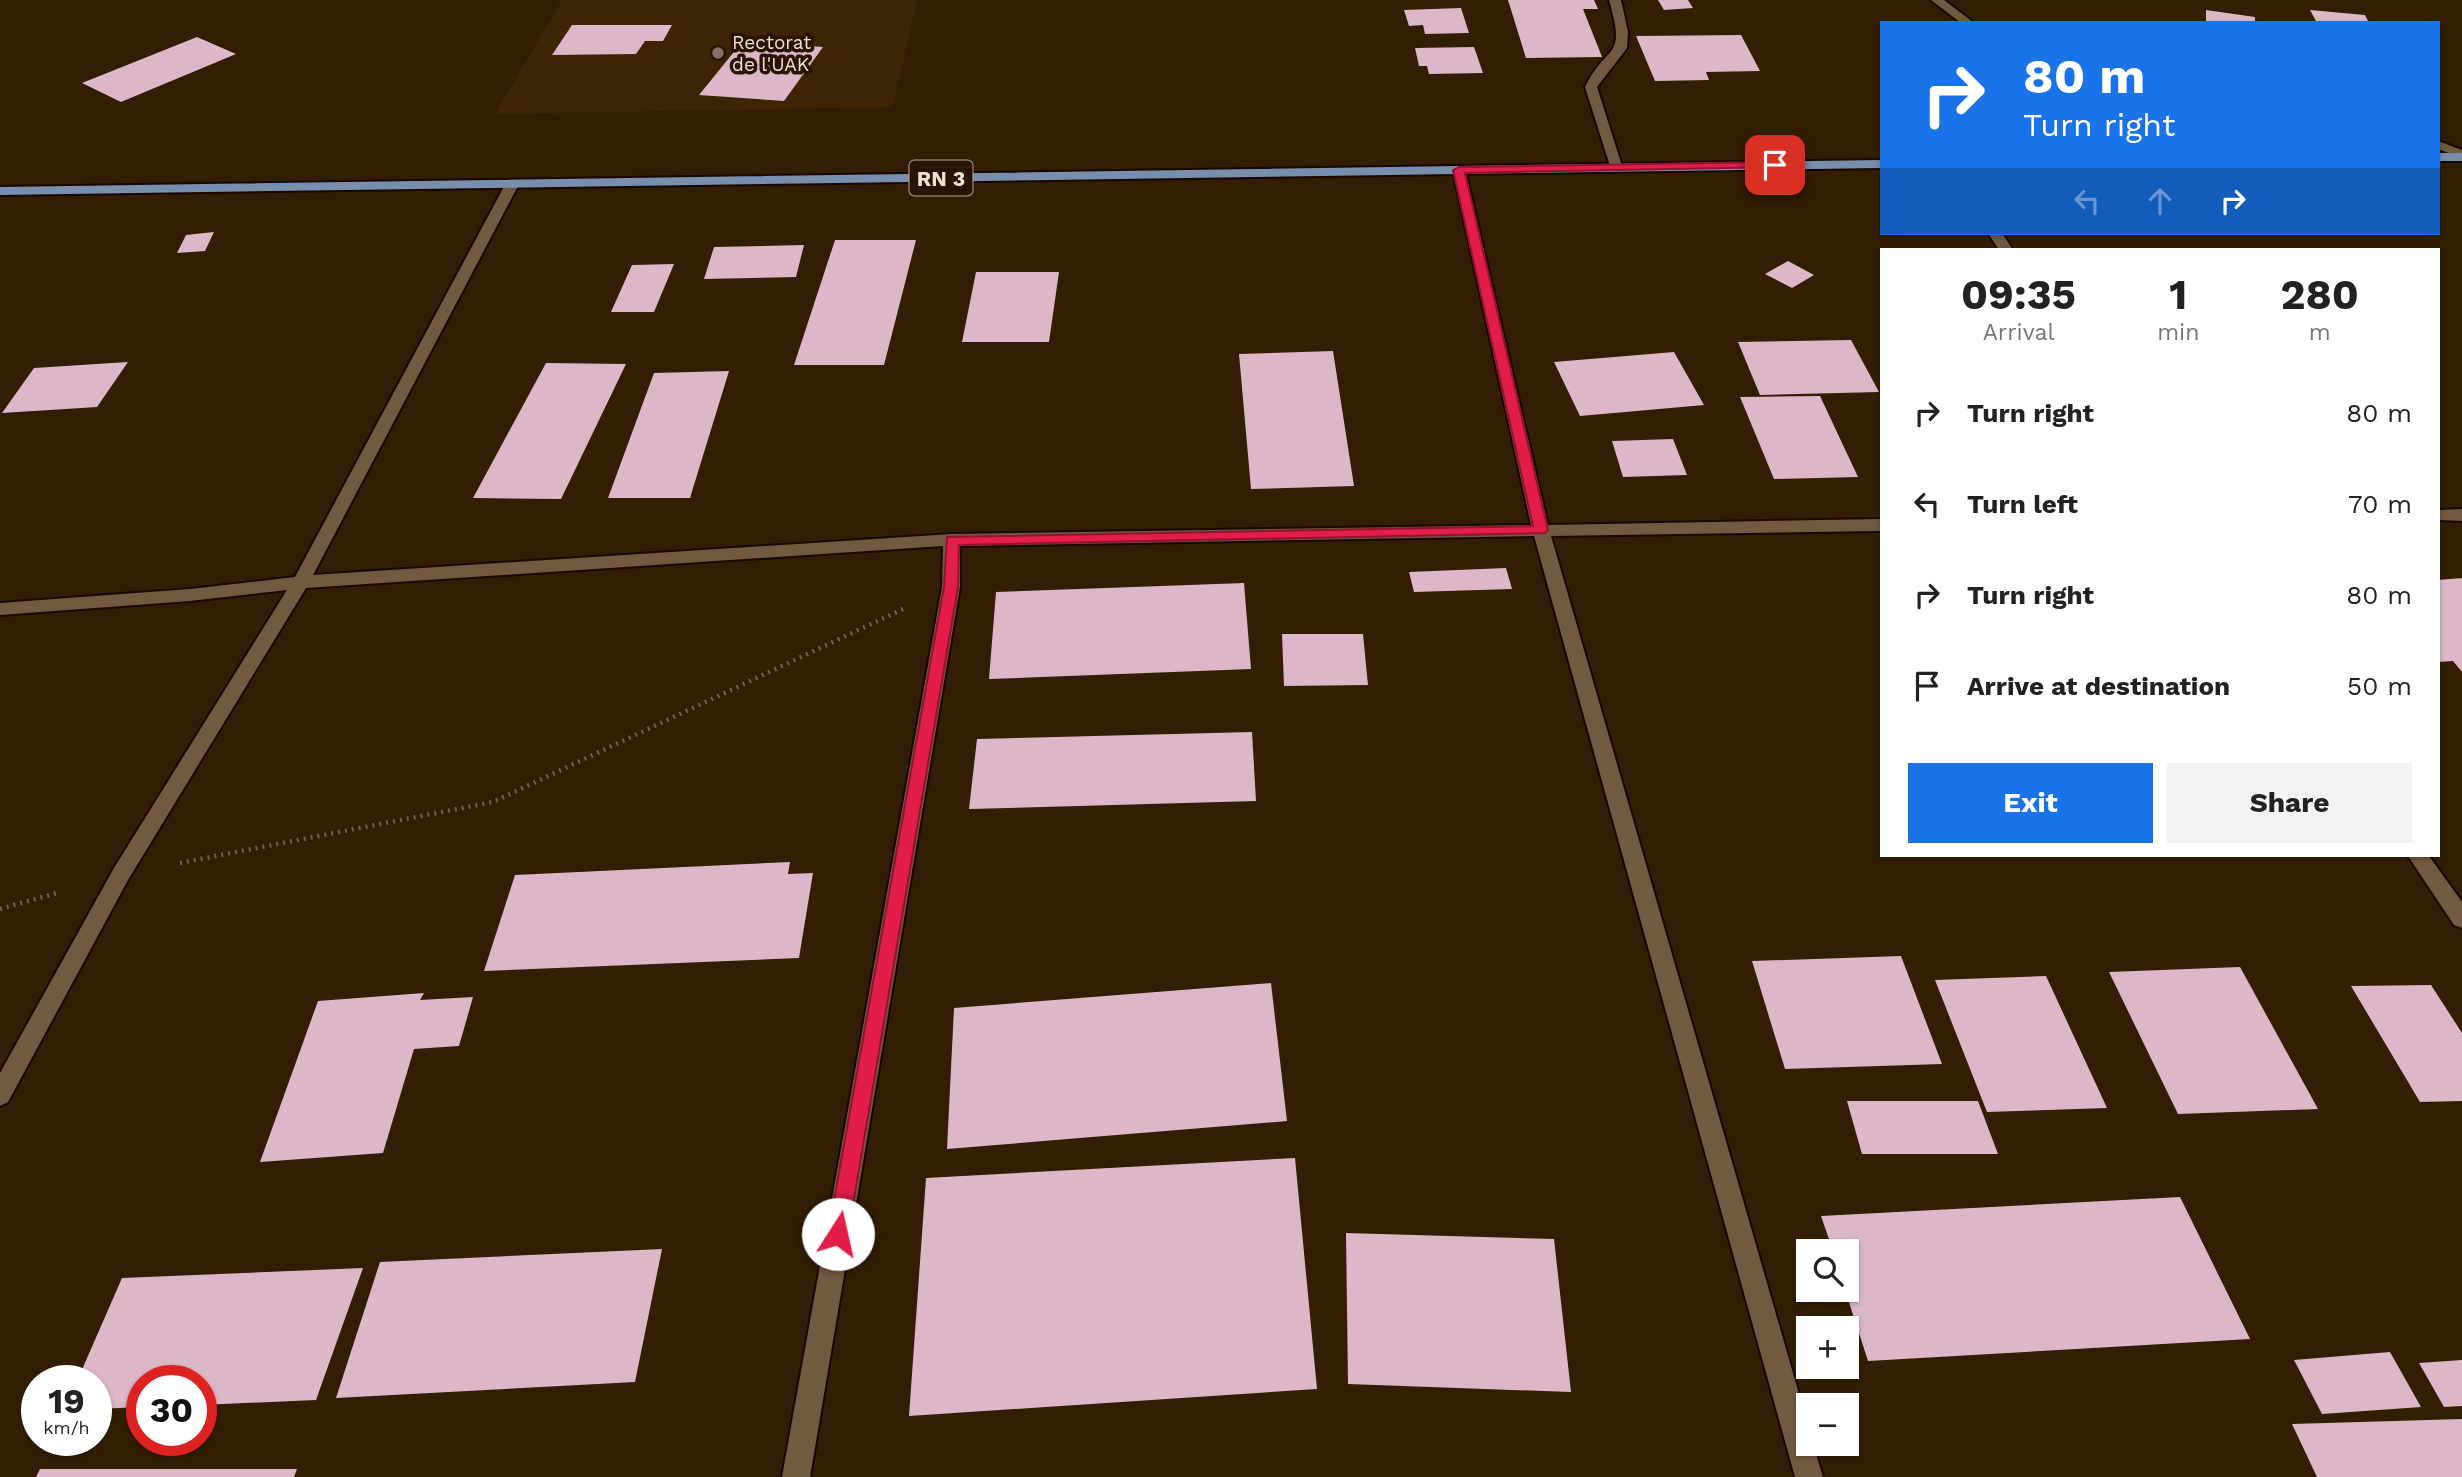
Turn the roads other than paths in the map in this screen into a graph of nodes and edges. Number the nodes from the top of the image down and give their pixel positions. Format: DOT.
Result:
graph roads {
  1 [pos="1615,0"];
  2 [pos="1937,0"];
  3 [pos="1966,21"];
  4 [pos="2440,146"];
  5 [pos="2462,155"];
  6 [pos="2440,158"];
  7 [pos="1880,164"];
  8 [pos="1616,166"];
  9 [pos="1459,170"];
  10 [pos="512,184"];
  11 [pos="0,191"];
  12 [pos="2440,515"];
  13 [pos="2462,515"];
  14 [pos="1880,525"];
  15 [pos="1541,530"];
  16 [pos="952,540"];
  17 [pos="301,582"];
  18 [pos="0,609"];
  19 [pos="2419,857"];
  20 [pos="2462,919"];
  21 [pos="0,1095"];
  22 [pos="796,1477"];
  23 [pos="1809,1477"];
  1 -- 8 [label="street"];
  2 -- 3 [label="street"];
  4 -- 5 [label="street"];
  5 -- 6 [label="main road"];
  7 -- 8 [label="main road, RN 3"];
  8 -- 9 [label="main road, RN 3"];
  9 -- 10 [label="main road, RN 3"];
  9 -- 15 [label="street"];
  10 -- 11 [label="main road, RN 3"];
  10 -- 17 [label="street"];
  12 -- 13 [label="street"];
  14 -- 15 [label="street"];
  15 -- 16 [label="street"];
  15 -- 23 [label="street"];
  16 -- 17 [label="street"];
  16 -- 22 [label="street"];
  17 -- 18 [label="street"];
  17 -- 21 [label="street"];
  19 -- 20 [label="street"];
}
